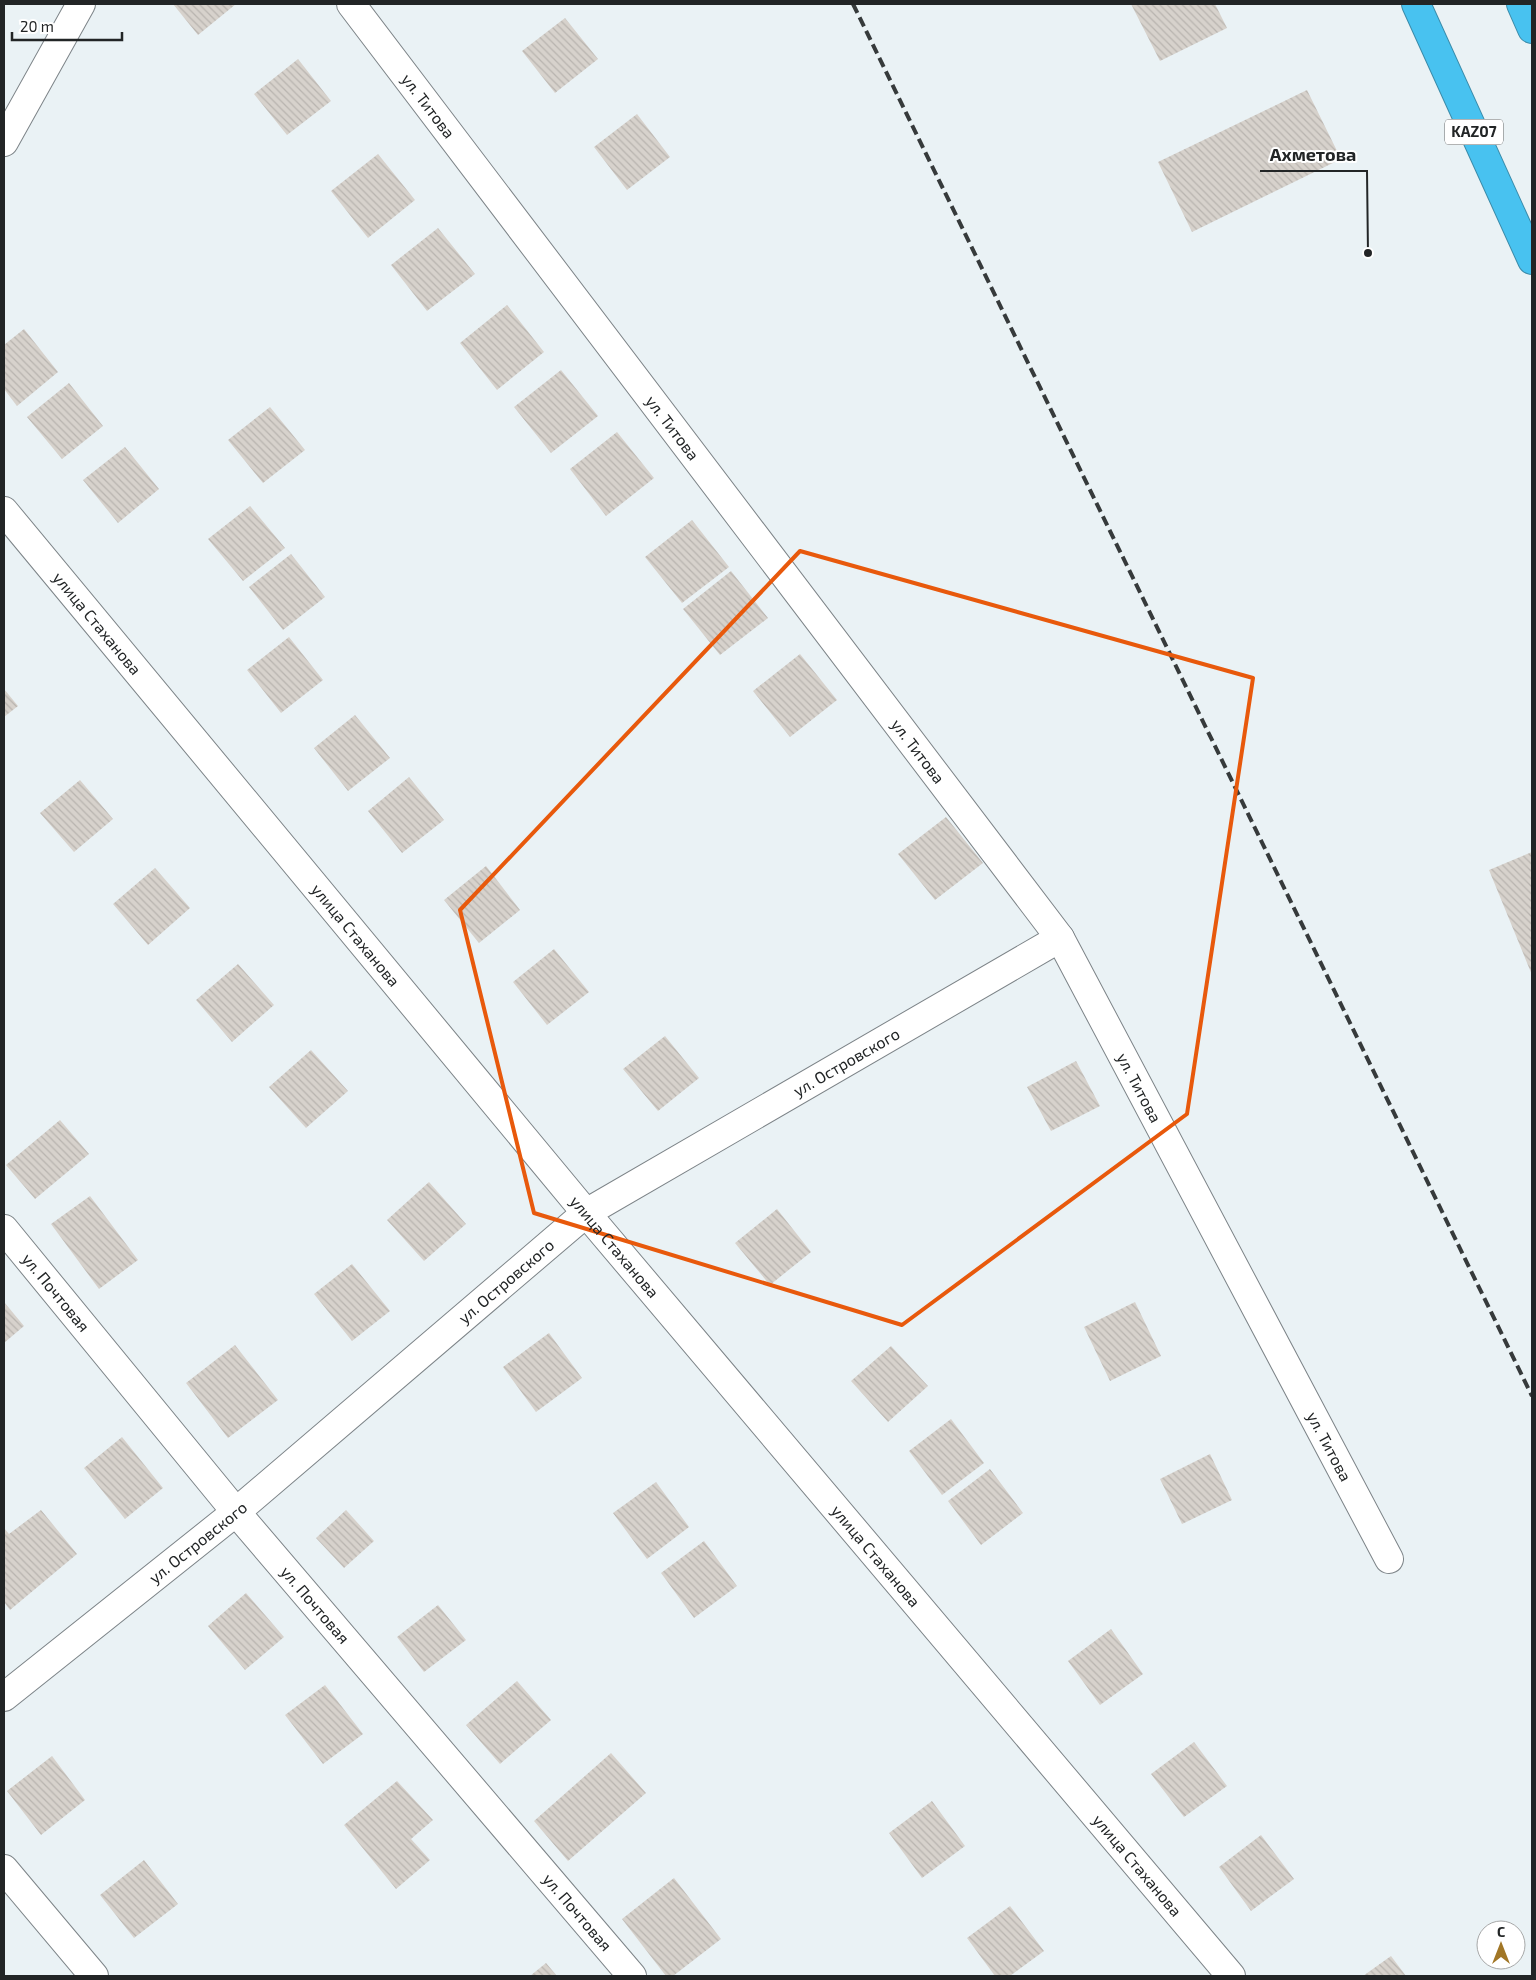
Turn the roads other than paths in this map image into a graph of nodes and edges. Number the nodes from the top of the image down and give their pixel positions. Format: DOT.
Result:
graph roads {
  1 [pos="81,4"];
  2 [pos="350,4"];
  3 [pos="1416,4"];
  4 [pos="1521,4"];
  5 [pos="1532,29"];
  6 [pos="4,142"];
  7 [pos="1532,260"];
  8 [pos="4,511"];
  9 [pos="1060,938"];
  10 [pos="586,1213"];
  11 [pos="4,1229"];
  12 [pos="236,1512"];
  13 [pos="1389,1559"];
  14 [pos="4,1697"];
  15 [pos="4,1869"];
  16 [pos="94,1976"];
  17 [pos="632,1976"];
  18 [pos="1231,1976"];
  1 -- 6 [label="street"];
  2 -- 9 [label="street, ул. Титова"];
  3 -- 7 [label="highway, KAZ07"];
  4 -- 5 [label="highway"];
  8 -- 10 [label="street, улица Стаханова"];
  9 -- 10 [label="street, ул. Островского"];
  9 -- 13 [label="street, ул. Титова"];
  10 -- 12 [label="street, ул. Островского"];
  10 -- 18 [label="street, улица Стаханова"];
  11 -- 12 [label="street, ул. Почтовая"];
  12 -- 14 [label="street, ул. Островского"];
  12 -- 17 [label="street, ул. Почтовая"];
  15 -- 16 [label="street"];
}
